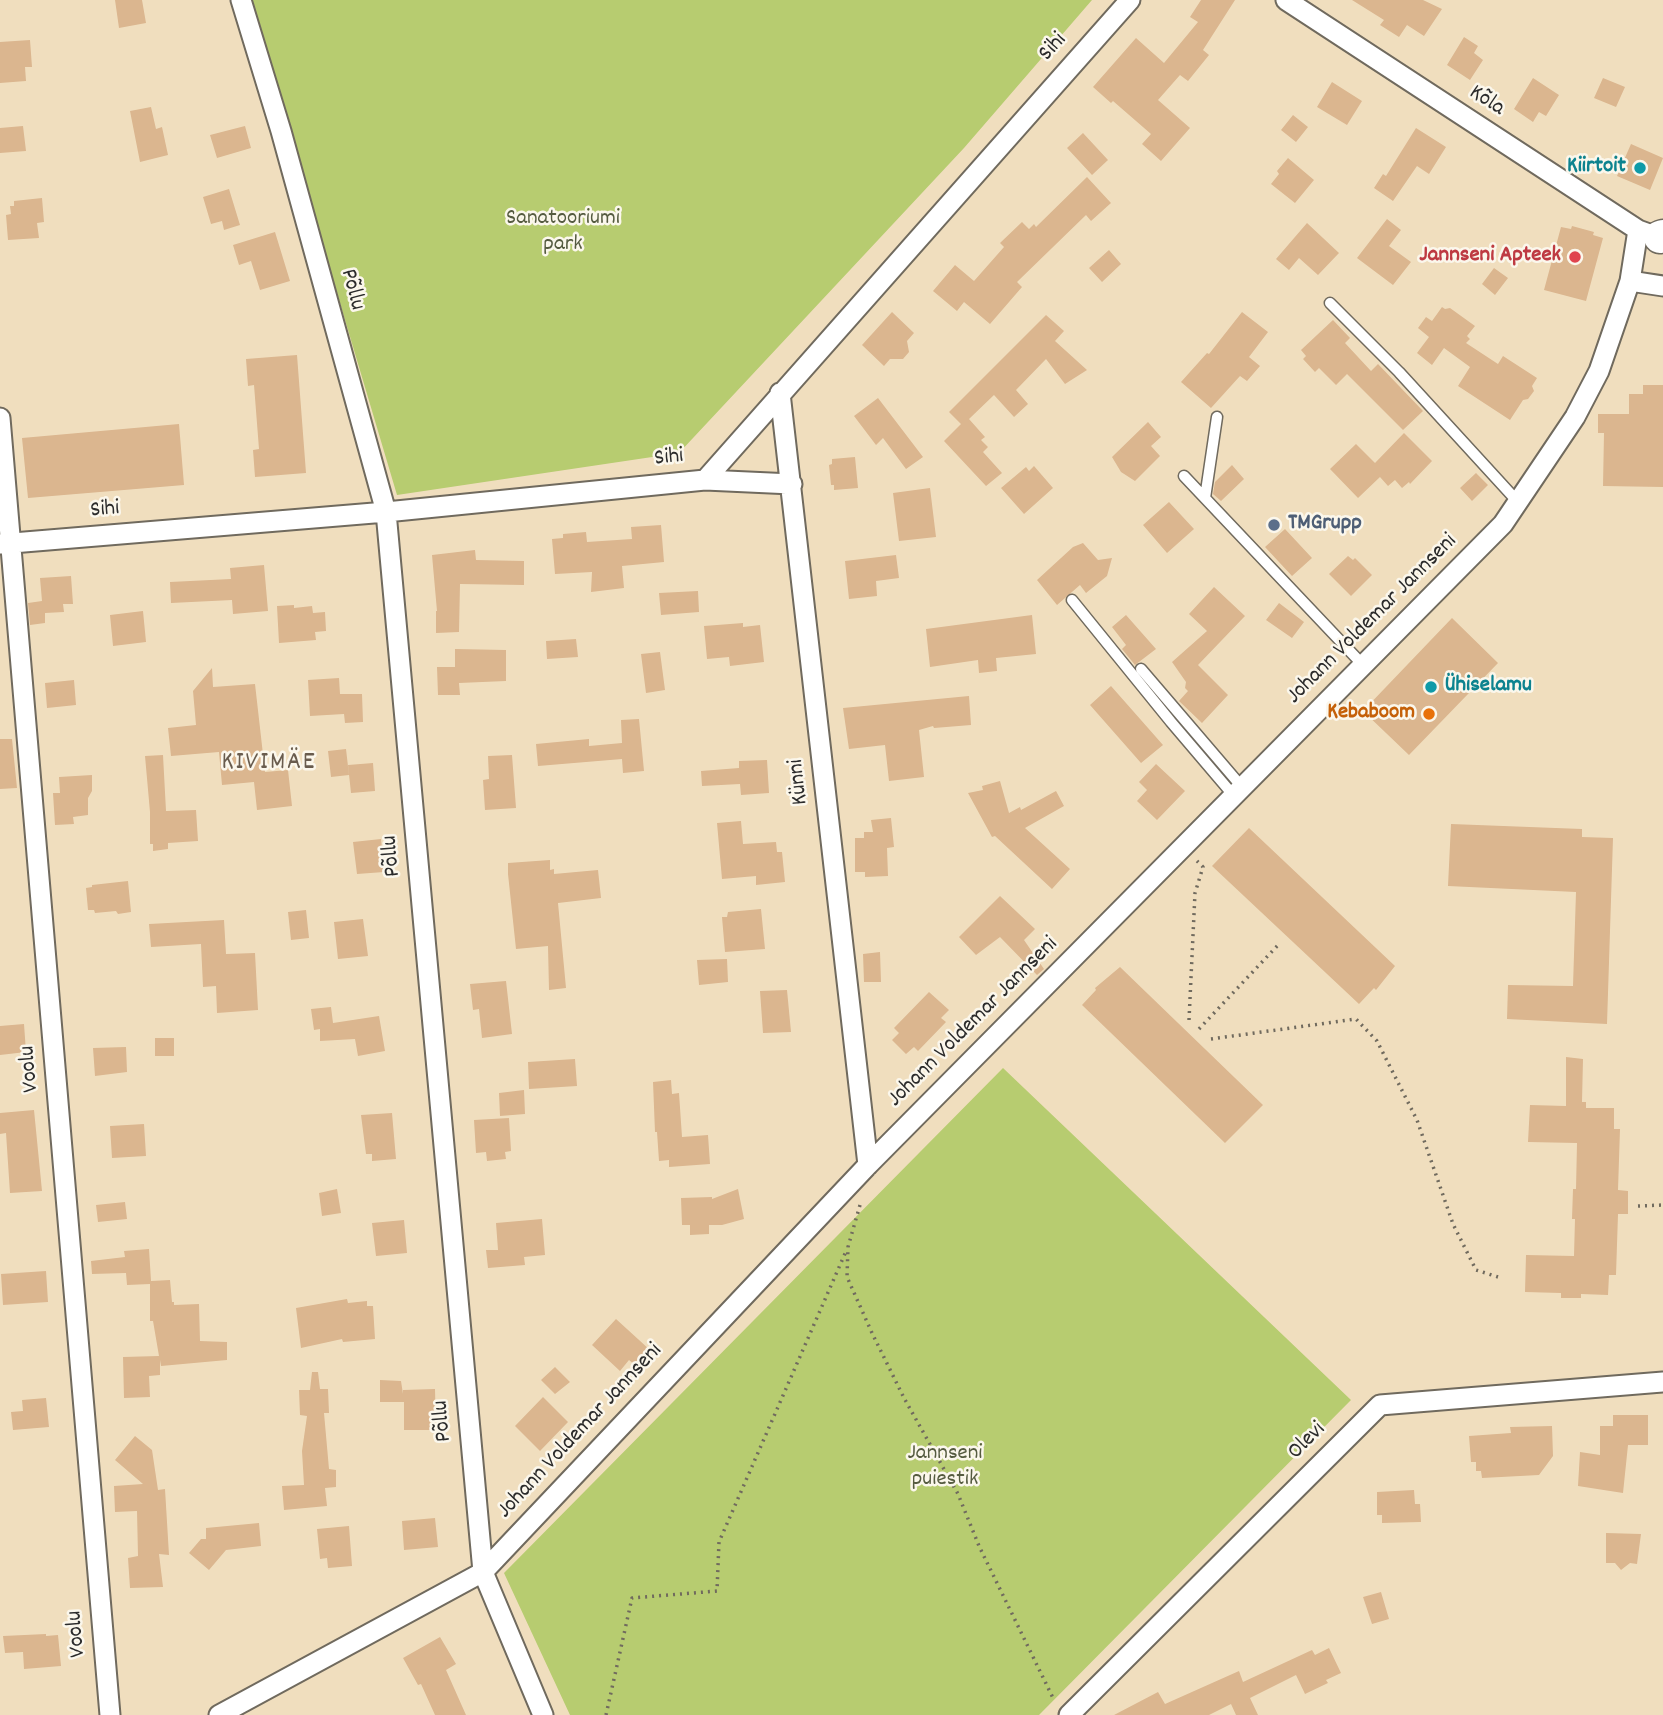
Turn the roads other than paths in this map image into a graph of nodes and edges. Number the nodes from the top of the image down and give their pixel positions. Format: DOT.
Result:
graph roads {
  1 [pos="241,0"];
  2 [pos="1130,0"];
  3 [pos="1286,0"];
  4 [pos="1656,236"];
  5 [pos="1630,281"];
  6 [pos="1663,286"];
  7 [pos="1331,303"];
  8 [pos="780,393"];
  9 [pos="1217,416"];
  10 [pos="0,418"];
  11 [pos="1184,476"];
  12 [pos="705,480"];
  13 [pos="792,484"];
  14 [pos="1205,498"];
  15 [pos="1518,502"];
  16 [pos="386,512"];
  17 [pos="6,544"];
  18 [pos="1072,600"];
  19 [pos="1363,665"];
  20 [pos="1142,669"];
  21 [pos="1238,792"];
  22 [pos="868,1165"];
  23 [pos="1663,1382"];
  24 [pos="483,1572"];
  25 [pos="1063,1711"];
  26 [pos="110,1715"];
  27 [pos="219,1715"];
  28 [pos="543,1715"];
  1 -- 16 [label="street, Põllu"];
  2 -- 8 [label="street, Sihi"];
  3 -- 4 [label="street, Kõla"];
  4 -- 5 [label="street, Johann Voldemar Jannseni"];
  5 -- 6 [label="street"];
  5 -- 15 [label="street, Johann Voldemar Jannseni"];
  7 -- 15 [label="lane"];
  8 -- 12 [label="street, Sihi"];
  8 -- 13 [label="street, Künni"];
  9 -- 14 [label="lane"];
  10 -- 17 [label="street, Voolu"];
  11 -- 14 [label="lane"];
  12 -- 13 [label="street"];
  12 -- 16 [label="street, Sihi"];
  13 -- 22 [label="street, Künni"];
  14 -- 19 [label="lane"];
  15 -- 19 [label="street, Johann Voldemar Jannseni"];
  16 -- 17 [label="street, Sihi"];
  16 -- 24 [label="street, Põllu"];
  17 -- 26 [label="street, Voolu"];
  18 -- 21 [label="lane"];
  19 -- 21 [label="street, Johann Voldemar Jannseni"];
  20 -- 21 [label="lane"];
  21 -- 22 [label="street, Johann Voldemar Jannseni"];
  22 -- 24 [label="street, Johann Voldemar Jannseni"];
  23 -- 25 [label="street, Olevi"];
  24 -- 27 [label="street, Johann Voldemar Jannseni"];
  24 -- 28 [label="street, Põllu"];
}
